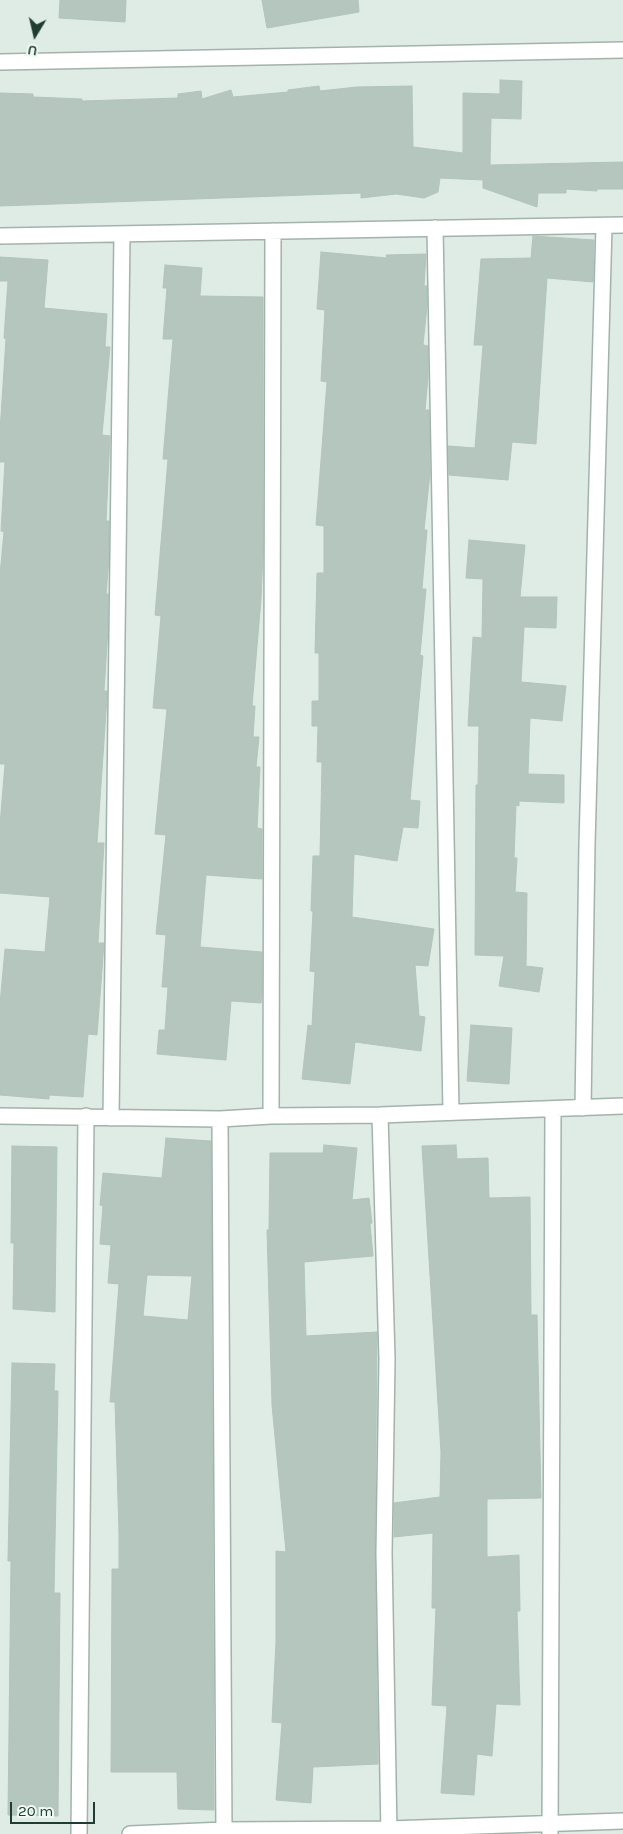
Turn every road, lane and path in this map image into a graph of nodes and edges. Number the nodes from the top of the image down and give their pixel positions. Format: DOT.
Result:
graph roads {
  1 [pos="623,50"];
  2 [pos="0,62"];
  3 [pos="623,225"];
  4 [pos="604,226"];
  5 [pos="435,228"];
  6 [pos="273,231"];
  7 [pos="122,234"];
  8 [pos="0,236"];
  9 [pos="623,1106"];
  10 [pos="583,1108"];
  11 [pos="553,1110"];
  12 [pos="451,1112"];
  13 [pos="380,1115"];
  14 [pos="0,1116"];
  15 [pos="86,1116"];
  16 [pos="271,1116"];
  17 [pos="111,1118"];
  18 [pos="220,1119"];
  19 [pos="623,1821"];
  20 [pos="550,1829"];
  21 [pos="224,1832"];
  22 [pos="389,1832"];
  23 [pos="79,1834"];
  24 [pos="130,1834"];
  1 -- 2 [label="street"];
  3 -- 4 [label="street"];
  4 -- 5 [label="street"];
  4 -- 10 [label="street"];
  5 -- 6 [label="street"];
  5 -- 12 [label="street"];
  6 -- 7 [label="street"];
  6 -- 16 [label="street"];
  7 -- 8 [label="street"];
  7 -- 17 [label="street"];
  9 -- 10 [label="street"];
  10 -- 11 [label="street"];
  11 -- 12 [label="street"];
  11 -- 20 [label="street"];
  12 -- 13 [label="street"];
  13 -- 16 [label="street"];
  13 -- 22 [label="street"];
  14 -- 15 [label="street"];
  15 -- 17 [label="street"];
  15 -- 23 [label="street"];
  16 -- 18 [label="street"];
  17 -- 18 [label="street"];
  18 -- 21 [label="street"];
  19 -- 20 [label="street"];
  20 -- 22 [label="street"];
  21 -- 22 [label="street"];
  21 -- 24 [label="street"];
}
